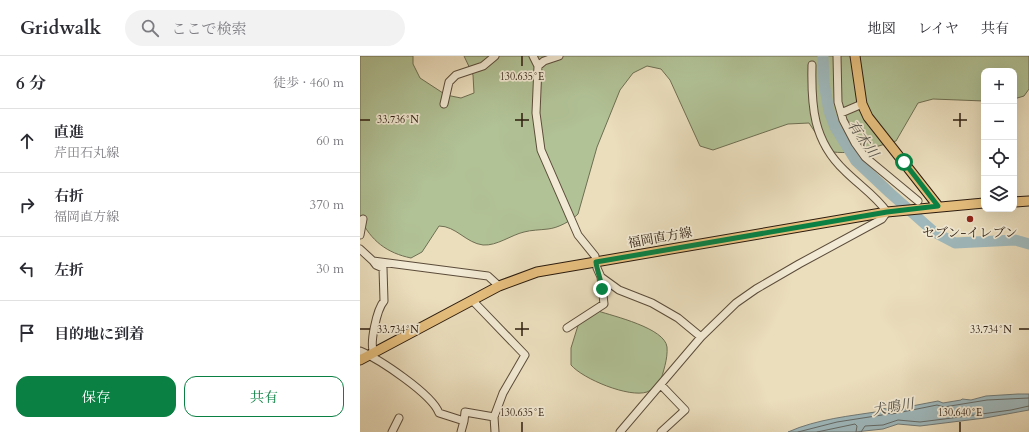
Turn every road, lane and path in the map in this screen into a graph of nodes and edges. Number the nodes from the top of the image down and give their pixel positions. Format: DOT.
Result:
graph roads {
  1 [pos="495,56"];
  2 [pos="533,56"];
  3 [pos="559,56"];
  4 [pos="837,56"];
  5 [pos="855,56"];
  6 [pos="543,59"];
  7 [pos="812,65"];
  8 [pos="538,66"];
  9 [pos="444,104"];
  10 [pos="862,104"];
  11 [pos="841,113"];
  12 [pos="1029,201"];
  13 [pos="1017,202"];
  14 [pos="981,203"];
  15 [pos="921,204"];
  16 [pos="938,206"];
  17 [pos="890,211"];
  18 [pos="363,219"];
  19 [pos="360,235"];
  20 [pos="360,249"];
  21 [pos="373,261"];
  22 [pos="596,262"];
  23 [pos="601,277"];
  24 [pos="499,286"];
  25 [pos="472,300"];
  26 [pos="567,328"];
  27 [pos="701,337"];
  28 [pos="360,351"];
  29 [pos="372,354"];
  30 [pos="360,360"];
  31 [pos="661,384"];
  32 [pos="494,417"];
  33 [pos="399,418"];
  34 [pos="464,421"];
  35 [pos="392,432"];
  36 [pos="461,432"];
  37 [pos="494,432"];
  38 [pos="620,432"];
  39 [pos="661,432"];
  1 -- 9 [label="street"];
  2 -- 8 [label="street"];
  3 -- 6 [label="street"];
  4 -- 11 [label="street"];
  5 -- 10 [label="main road"];
  6 -- 8 [label="street"];
  7 -- 17 [label="street"];
  8 -- 22 [label="street"];
  10 -- 11 [label="street"];
  10 -- 16 [label="main road"];
  11 -- 15 [label="street"];
  12 -- 13 [label="main road"];
  14 -- 16 [label="main road, 福岡直方線"];
  15 -- 16 [label="main road, 福岡直方線"];
  15 -- 17 [label="main road, 福岡直方線"];
  17 -- 22 [label="main road, 福岡直方線"];
  17 -- 27 [label="street"];
  18 -- 19 [label="street"];
  20 -- 21 [label="street"];
  21 -- 24 [label="street"];
  21 -- 29 [label="street"];
  22 -- 23 [label="street"];
  22 -- 24 [label="main road, 福岡直方線"];
  23 -- 26 [label="street"];
  23 -- 27 [label="street"];
  24 -- 25 [label="main road, 福岡直方線"];
  25 -- 29 [label="main road, 福岡直方線"];
  25 -- 32 [label="street"];
  27 -- 31 [label="street"];
  28 -- 29 [label="street"];
  29 -- 30 [label="main road, 福岡直方線"];
  29 -- 34 [label="street"];
  31 -- 38 [label="street"];
  31 -- 39 [label="street"];
  32 -- 34 [label="street"];
  32 -- 37 [label="street"];
  33 -- 35 [label="street"];
  34 -- 36 [label="street"];
}
